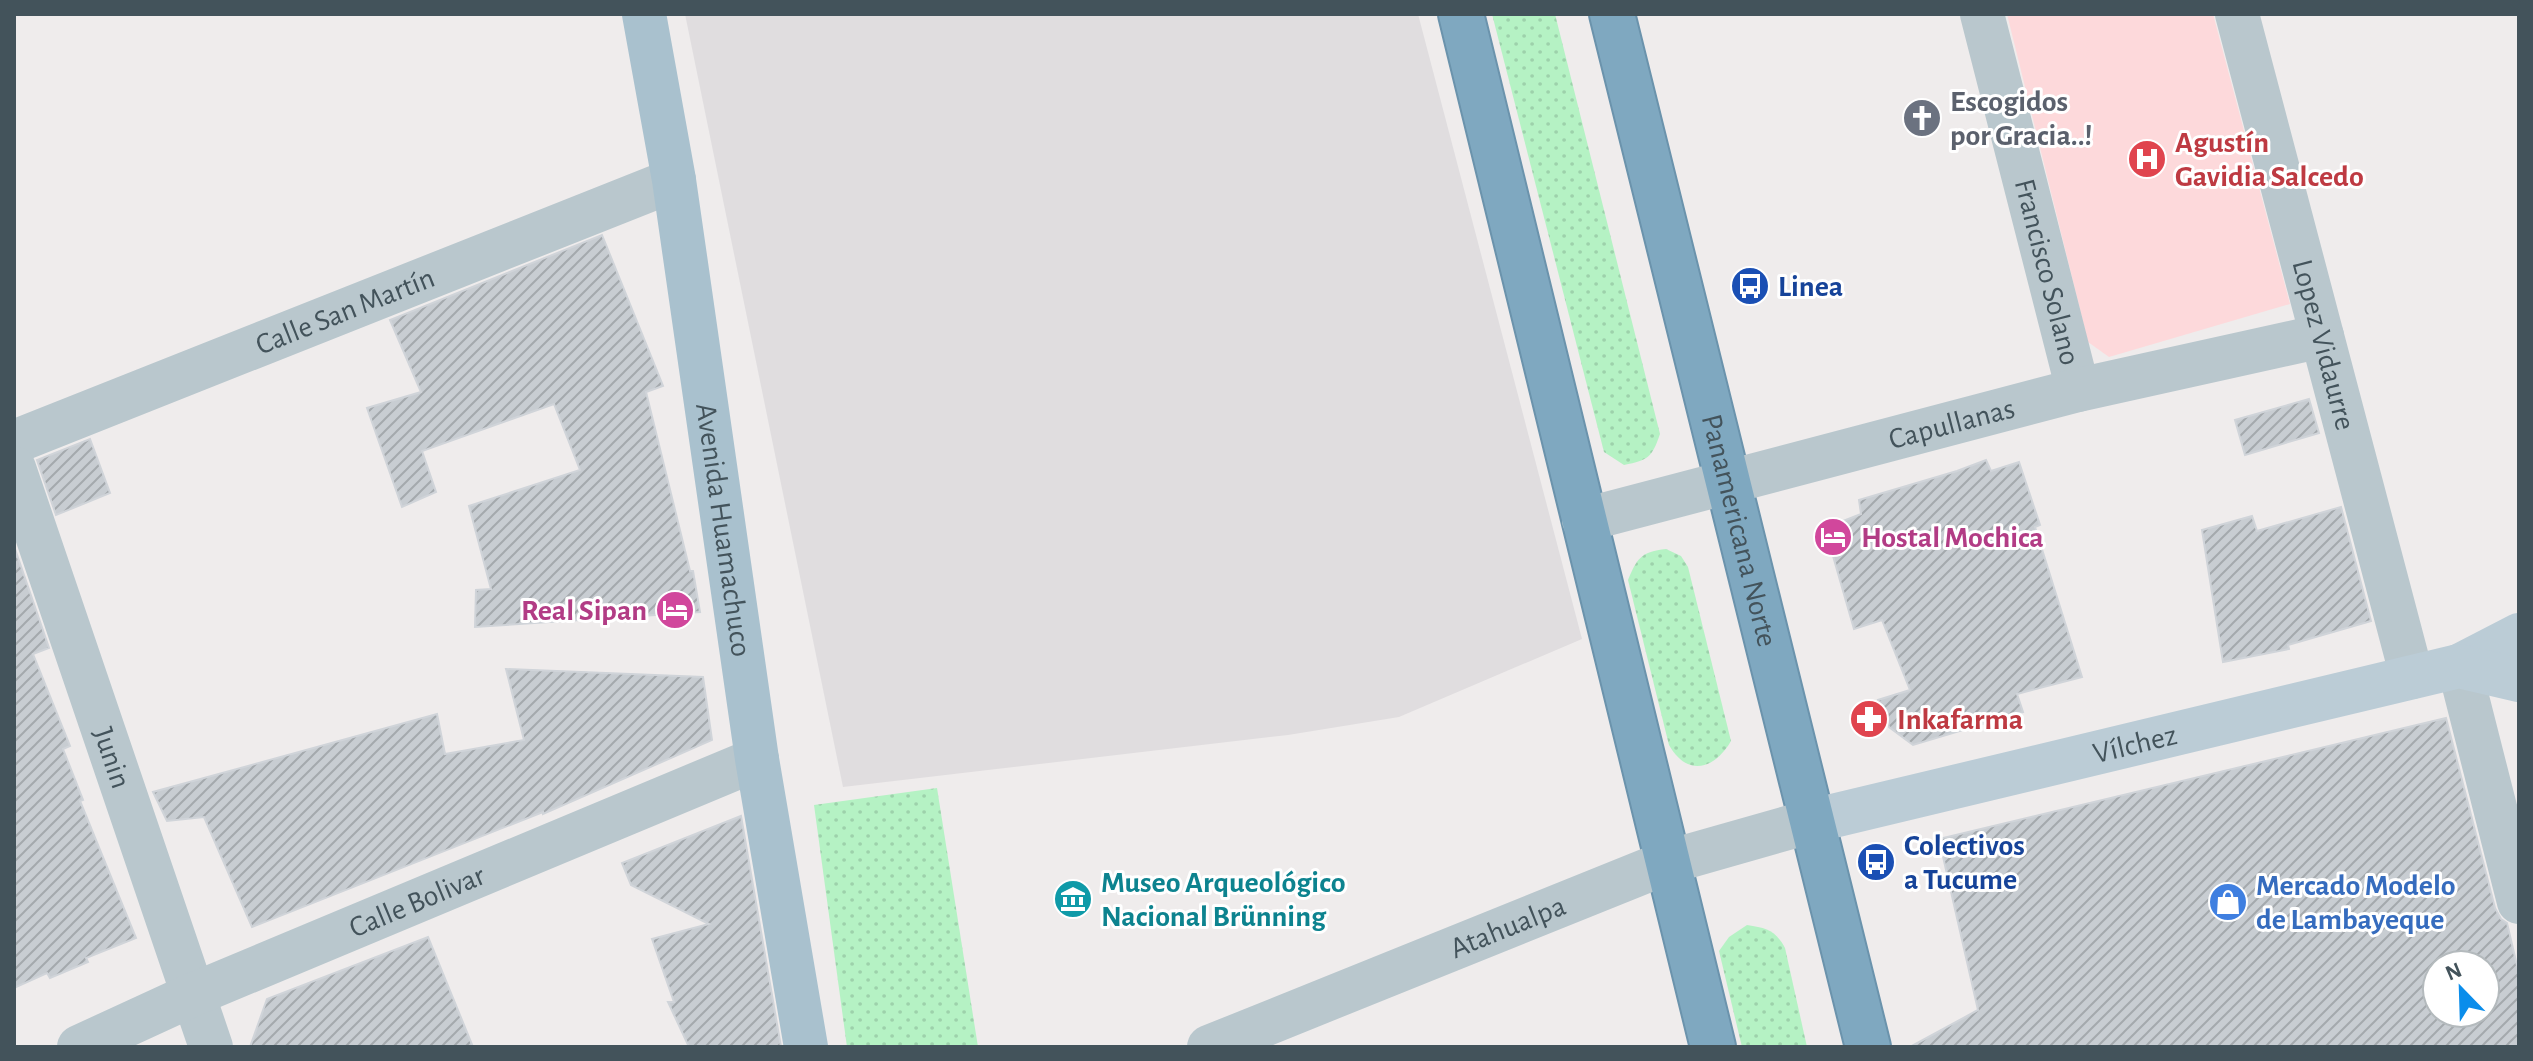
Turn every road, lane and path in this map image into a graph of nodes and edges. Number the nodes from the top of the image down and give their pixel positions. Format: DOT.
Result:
graph roads {
  1 [pos="644,14"];
  2 [pos="1461,14"];
  3 [pos="1612,14"];
  4 [pos="1982,14"];
  5 [pos="2237,14"];
  6 [pos="674,180"];
  7 [pos="2322,336"];
  8 [pos="2078,390"];
  9 [pos="14,442"];
  10 [pos="14,468"];
  11 [pos="1728,483"];
  12 [pos="1584,520"];
  13 [pos="2519,635"];
  14 [pos="2459,666"];
  15 [pos="2412,677"];
  16 [pos="2519,680"];
  17 [pos="757,759"];
  18 [pos="1812,821"];
  19 [pos="1668,862"];
  20 [pos="2519,902"];
  21 [pos="192,995"];
  22 [pos="79,1047"];
  23 [pos="211,1047"];
  24 [pos="806,1047"];
  25 [pos="1209,1047"];
  26 [pos="1713,1047"];
  27 [pos="1868,1047"];
  1 -- 6 [label="main road, Avenida Huamachuco"];
  2 -- 12 [label="highway"];
  3 -- 11 [label="highway, Panamericana Norte"];
  4 -- 8 [label="street, Francisco Solano"];
  5 -- 7 [label="street, Lopez Vidaurre"];
  6 -- 9 [label="street, Calle San Martín"];
  6 -- 17 [label="main road, Avenida Huamachuco"];
  7 -- 8 [label="street, Capullanas"];
  7 -- 15 [label="street, Lopez Vidaurre"];
  8 -- 11 [label="street, Capullanas"];
  10 -- 21 [label="street, Junin"];
  11 -- 12 [label="street, Capullanas"];
  11 -- 18 [label="highway, Panamericana Norte"];
  12 -- 19 [label="highway"];
  13 -- 14 [label="street, Vílchez"];
  14 -- 15 [label="street, Vílchez"];
  14 -- 16 [label="street, Vílchez"];
  14 -- 20 [label="street"];
  15 -- 18 [label="street, Vílchez"];
  17 -- 21 [label="street, Calle Bolivar"];
  17 -- 24 [label="main road, Avenida Huamachuco"];
  18 -- 19 [label="street, Atahualpa"];
  18 -- 27 [label="highway, Panamericana Norte"];
  19 -- 25 [label="street, Atahualpa"];
  19 -- 26 [label="highway"];
  21 -- 22 [label="street, Calle Bolivar"];
  21 -- 23 [label="street, Junin"];
}
